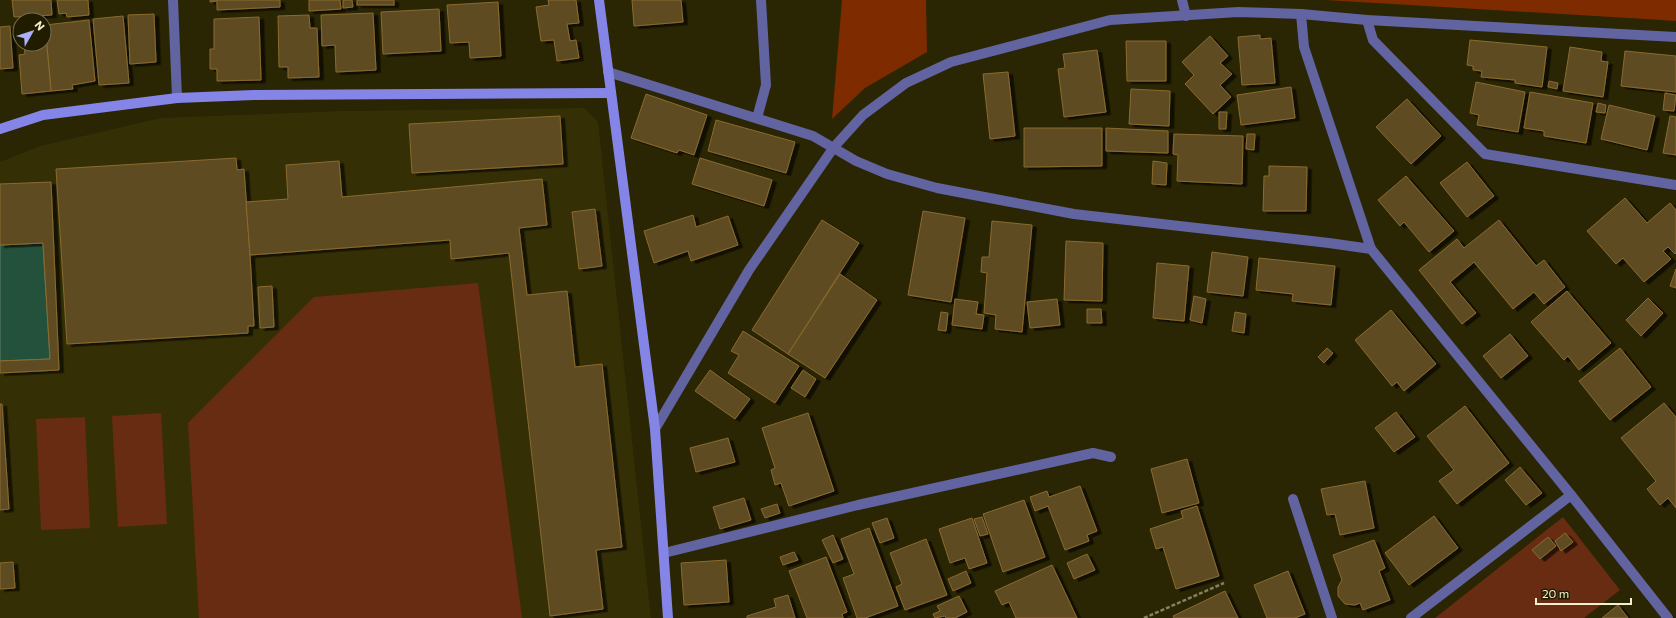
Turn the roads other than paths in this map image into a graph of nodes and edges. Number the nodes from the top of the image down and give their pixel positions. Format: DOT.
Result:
graph roads {
  1 [pos="173,0"];
  2 [pos="599,0"];
  3 [pos="761,0"];
  4 [pos="1182,0"];
  5 [pos="1301,14"];
  6 [pos="1186,16"];
  7 [pos="1367,20"];
  8 [pos="1676,38"];
  9 [pos="608,72"];
  10 [pos="611,93"];
  11 [pos="178,98"];
  12 [pos="757,118"];
  13 [pos="0,129"];
  14 [pos="834,147"];
  15 [pos="1676,185"];
  16 [pos="1371,249"];
  17 [pos="655,430"];
  18 [pos="1111,457"];
  19 [pos="1571,495"];
  20 [pos="1293,499"];
  21 [pos="664,553"];
  22 [pos="668,618"];
  23 [pos="1332,618"];
  24 [pos="1411,618"];
  25 [pos="1668,618"];
  1 -- 11 [label="street"];
  2 -- 9 [label="street"];
  3 -- 12 [label="street"];
  4 -- 6 [label="street"];
  5 -- 6 [label="street"];
  5 -- 7 [label="street"];
  5 -- 16 [label="street"];
  6 -- 14 [label="street"];
  7 -- 8 [label="street"];
  7 -- 15 [label="street"];
  9 -- 10 [label="street"];
  9 -- 12 [label="street"];
  10 -- 11 [label="street"];
  10 -- 17 [label="street"];
  11 -- 13 [label="street"];
  12 -- 14 [label="street"];
  14 -- 16 [label="street"];
  14 -- 17 [label="street"];
  16 -- 19 [label="street"];
  17 -- 21 [label="street"];
  18 -- 21 [label="street"];
  19 -- 24 [label="street"];
  19 -- 25 [label="street"];
  20 -- 23 [label="street"];
  21 -- 22 [label="street"];
}
